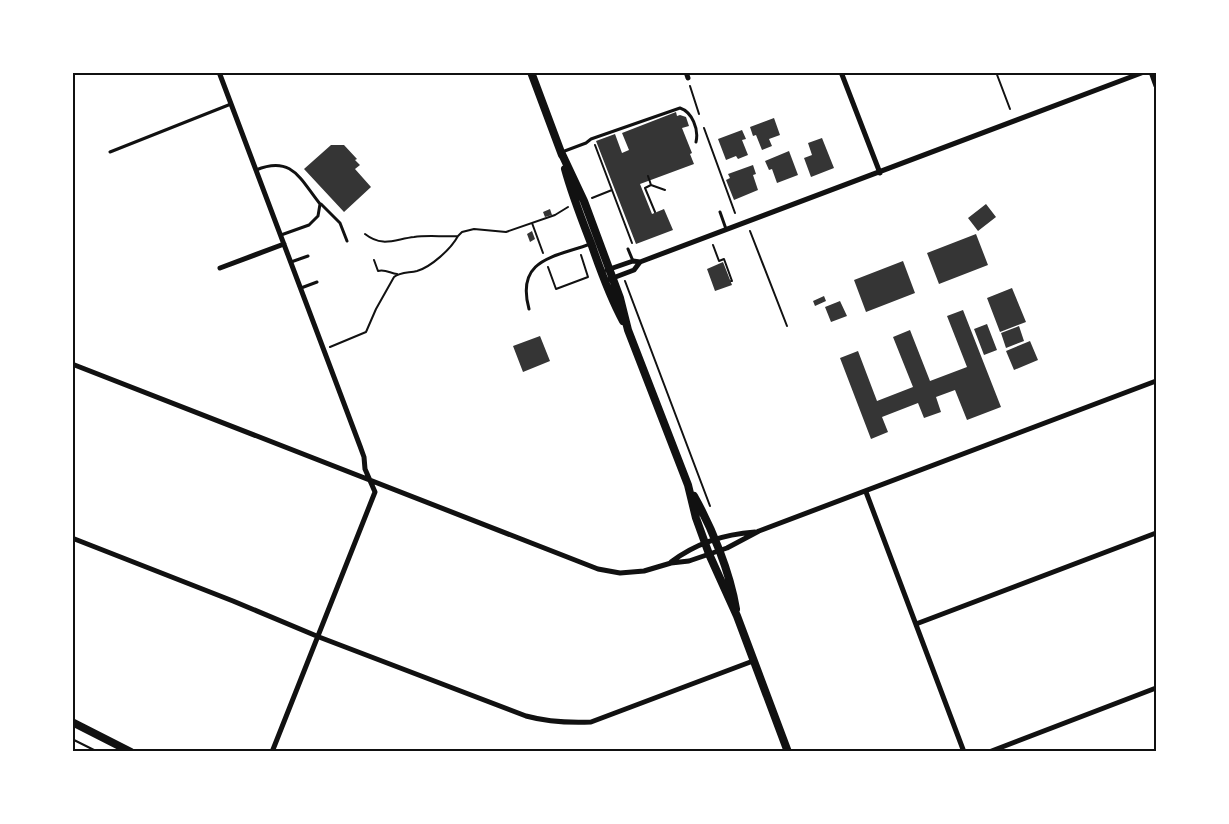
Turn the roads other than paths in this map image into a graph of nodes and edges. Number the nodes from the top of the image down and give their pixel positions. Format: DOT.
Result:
graph roads {
  1 [pos="219,72"];
  2 [pos="531,72"];
  3 [pos="841,72"];
  4 [pos="1144,72"];
  5 [pos="1151,72"];
  6 [pos="1156,86"];
  7 [pos="231,104"];
  8 [pos="696,142"];
  9 [pos="110,152"];
  10 [pos="561,152"];
  11 [pos="256,170"];
  12 [pos="880,173"];
  13 [pos="320,204"];
  14 [pos="720,212"];
  15 [pos="726,229"];
  16 [pos="280,235"];
  17 [pos="347,241"];
  18 [pos="284,244"];
  19 [pos="591,244"];
  20 [pos="628,248"];
  21 [pos="308,256"];
  22 [pos="633,261"];
  23 [pos="291,262"];
  24 [pos="640,262"];
  25 [pos="220,268"];
  26 [pos="610,269"];
  27 [pos="602,272"];
  28 [pos="613,278"];
  29 [pos="605,281"];
  30 [pos="317,282"];
  31 [pos="300,288"];
  32 [pos="529,309"];
  33 [pos="628,330"];
  34 [pos="72,364"];
  35 [pos="1156,380"];
  36 [pos="370,480"];
  37 [pos="688,485"];
  38 [pos="866,492"];
  39 [pos="759,531"];
  40 [pos="1156,533"];
  41 [pos="72,538"];
  42 [pos="714,540"];
  43 [pos="705,543"];
  44 [pos="718,551"];
  45 [pos="709,554"];
  46 [pos="670,563"];
  47 [pos="737,616"];
  48 [pos="916,624"];
  49 [pos="319,637"];
  50 [pos="753,660"];
  51 [pos="1156,688"];
  52 [pos="72,722"];
  53 [pos="131,752"];
  54 [pos="272,752"];
  55 [pos="788,752"];
  56 [pos="964,752"];
  57 [pos="989,752"];
  1 -- 7 [label="street"];
  2 -- 10 [label="street"];
  3 -- 12 [label="street"];
  4 -- 12 [label="street"];
  5 -- 6 [label="street"];
  7 -- 9 [label="lane"];
  7 -- 11 [label="street"];
  8 -- 10 [label="lane"];
  10 -- 19 [label="street"];
  10 -- 26 [label="street"];
  11 -- 13 [label="lane"];
  11 -- 16 [label="street"];
  12 -- 15 [label="street"];
  13 -- 16 [label="lane"];
  13 -- 17 [label="lane"];
  14 -- 15 [label="lane"];
  15 -- 24 [label="street"];
  16 -- 18 [label="street"];
  18 -- 23 [label="street"];
  18 -- 25 [label="street"];
  19 -- 27 [label="street"];
  19 -- 32 [label="lane"];
  20 -- 22 [label="lane"];
  21 -- 23 [label="lane"];
  22 -- 24 [label="street"];
  22 -- 26 [label="street"];
  23 -- 31 [label="street"];
  24 -- 28 [label="street"];
  26 -- 27 [label="street"];
  26 -- 28 [label="street"];
  27 -- 29 [label="street"];
  28 -- 29 [label="street"];
  28 -- 33 [label="street"];
  29 -- 33 [label="street"];
  30 -- 31 [label="lane"];
  31 -- 36 [label="street"];
  33 -- 37 [label="street"];
  34 -- 36 [label="street"];
  35 -- 38 [label="street"];
  36 -- 46 [label="street"];
  36 -- 49 [label="street"];
  37 -- 42 [label="street"];
  37 -- 43 [label="street"];
  38 -- 39 [label="street"];
  38 -- 48 [label="street"];
  39 -- 42 [label="street"];
  39 -- 44 [label="street"];
  40 -- 48 [label="street"];
  41 -- 49 [label="street"];
  42 -- 43 [label="street"];
  42 -- 44 [label="street"];
  43 -- 45 [label="street"];
  43 -- 46 [label="street"];
  44 -- 45 [label="street"];
  44 -- 47 [label="street"];
  45 -- 46 [label="street"];
  45 -- 47 [label="street"];
  47 -- 50 [label="street"];
  48 -- 56 [label="street"];
  49 -- 50 [label="street"];
  49 -- 54 [label="street"];
  50 -- 55 [label="street"];
  51 -- 57 [label="street"];
  52 -- 53 [label="street"];
}
